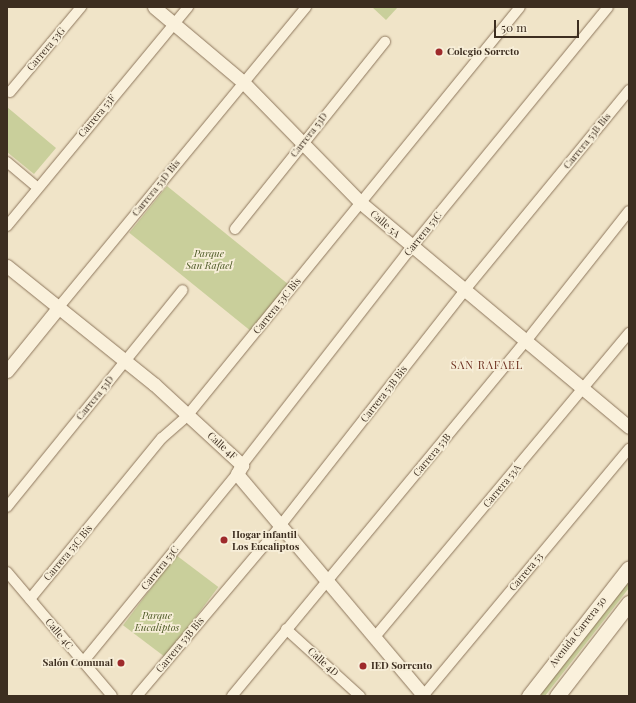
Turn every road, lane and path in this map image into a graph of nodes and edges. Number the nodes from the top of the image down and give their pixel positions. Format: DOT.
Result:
graph roads {
  1 [pos="81,7"];
  2 [pos="154,7"];
  3 [pos="188,7"];
  4 [pos="306,7"];
  5 [pos="520,7"];
  6 [pos="608,7"];
  7 [pos="174,23"];
  8 [pos="385,42"];
  9 [pos="243,82"];
  10 [pos="629,90"];
  11 [pos="10,92"];
  12 [pos="304,143"];
  13 [pos="7,162"];
  14 [pos="38,188"];
  15 [pos="361,203"];
  16 [pos="629,211"];
  17 [pos="7,226"];
  18 [pos="235,229"];
  19 [pos="412,248"];
  20 [pos="7,266"];
  21 [pos="183,290"];
  22 [pos="464,291"];
  23 [pos="58,308"];
  24 [pos="629,333"];
  25 [pos="527,340"];
  26 [pos="125,362"];
  27 [pos="7,371"];
  28 [pos="584,388"];
  29 [pos="187,416"];
  30 [pos="629,427"];
  31 [pos="629,449"];
  32 [pos="240,470"];
  33 [pos="7,507"];
  34 [pos="280,526"];
  35 [pos="629,568"];
  36 [pos="7,572"];
  37 [pos="326,582"];
  38 [pos="30,600"];
  39 [pos="629,604"];
  40 [pos="286,629"];
  41 [pos="374,638"];
  42 [pos="83,662"];
  43 [pos="236,694"];
  44 [pos="112,696"];
  45 [pos="137,696"];
  46 [pos="360,696"];
  47 [pos="424,696"];
  48 [pos="528,696"];
  49 [pos="557,696"];
  1 -- 11 [label="street, Carrera 53G"];
  2 -- 7 [label="street, Calle 5A"];
  3 -- 7 [label="street, Carrera 53F"];
  4 -- 9 [label="street, Carrera 53D Bis"];
  5 -- 15 [label="street, Carrera 53C Bis"];
  6 -- 19 [label="street, Carrera 53C"];
  7 -- 9 [label="street, Calle 5A"];
  7 -- 14 [label="street, Carrera 53F"];
  8 -- 12 [label="street, Carrera 53D"];
  9 -- 12 [label="street, Calle 5A"];
  9 -- 23 [label="street, Carrera 53D Bis"];
  10 -- 22 [label="street, Carrera 53B Bis"];
  12 -- 15 [label="street, Calle 5A"];
  12 -- 18 [label="street, Carrera 53D"];
  13 -- 14 [label="street"];
  14 -- 17 [label="street, Carrera 53F"];
  15 -- 19 [label="street, Calle 5A"];
  15 -- 29 [label="street, Carrera 53C Bis"];
  16 -- 25 [label="street, Carrera 53B"];
  19 -- 22 [label="street, Calle 5A"];
  19 -- 32 [label="street, Carrera 53C"];
  20 -- 23 [label="street, Calle 4F"];
  21 -- 26 [label="street, Carrera 53D"];
  22 -- 25 [label="street, Calle 5A"];
  22 -- 34 [label="street, Carrera 53B Bis"];
  23 -- 26 [label="street, Calle 4F"];
  23 -- 27 [label="street, Carrera 53D Bis"];
  24 -- 28 [label="street, Carrera 53A"];
  25 -- 28 [label="street, Calle 5A"];
  25 -- 37 [label="street, Carrera 53B"];
  26 -- 29 [label="street, Calle 4F"];
  26 -- 33 [label="street, Carrera 53D"];
  28 -- 30 [label="street, Calle 5A"];
  28 -- 41 [label="street, Carrera 53A"];
  29 -- 32 [label="street, Calle 4F"];
  29 -- 38 [label="street, Carrera 53C Bis"];
  31 -- 47 [label="street, Carrera 53"];
  32 -- 34 [label="street, Calle 4F"];
  32 -- 42 [label="street, Carrera 53C"];
  34 -- 37 [label="street, Calle 4F"];
  34 -- 45 [label="street, Carrera 53B Bis"];
  35 -- 48 [label="main road, Avenida Carrera 50"];
  36 -- 38 [label="street, Calle 4C"];
  37 -- 40 [label="street, Carrera 53B"];
  37 -- 41 [label="street, Calle 4F"];
  38 -- 42 [label="street, Calle 4C"];
  39 -- 49 [label="main road"];
  40 -- 43 [label="street, Carrera 53B"];
  40 -- 46 [label="street, Calle 4D"];
  41 -- 47 [label="street, Calle 4F"];
  42 -- 44 [label="street, Calle 4C"];
}
